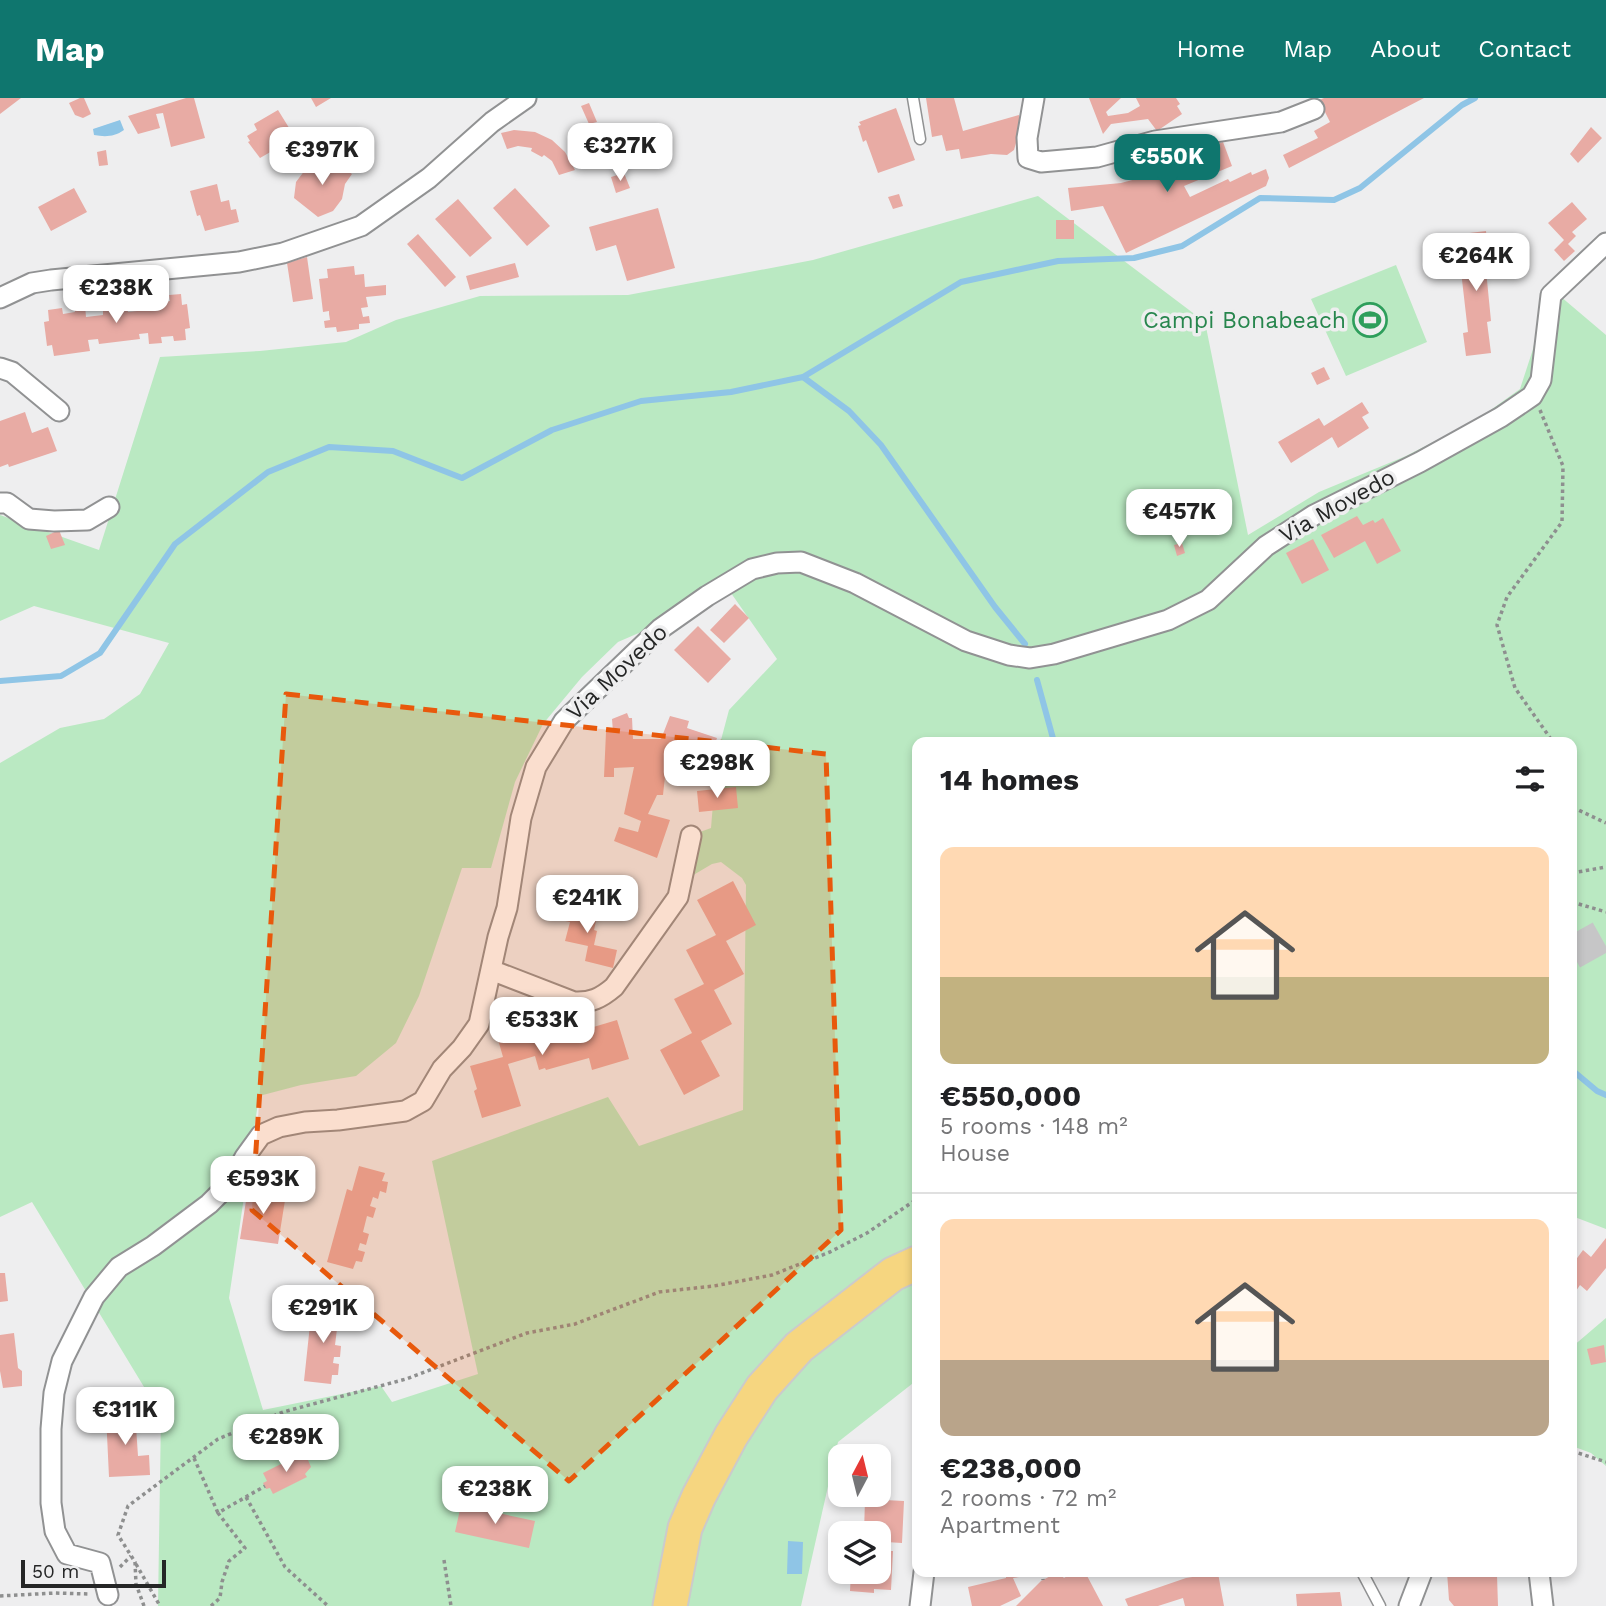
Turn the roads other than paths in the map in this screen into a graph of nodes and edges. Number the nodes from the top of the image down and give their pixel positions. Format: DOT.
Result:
graph roads {
  1 [pos="526,98"];
  2 [pos="913,98"];
  3 [pos="1034,98"];
  4 [pos="1314,109"];
  5 [pos="920,138"];
  6 [pos="1606,243"];
  7 [pos="0,298"];
  8 [pos="0,368"];
  9 [pos="59,411"];
  10 [pos="0,503"];
  11 [pos="109,507"];
  12 [pos="691,836"];
  13 [pos="491,970"];
  14 [pos="912,1265"];
  15 [pos="923,1577"];
  16 [pos="1365,1577"];
  17 [pos="1420,1577"];
  18 [pos="1540,1577"];
  19 [pos="108,1595"];
  20 [pos="670,1606"];
  21 [pos="920,1606"];
  22 [pos="1380,1606"];
  23 [pos="1409,1606"];
  24 [pos="1543,1606"];
  1 -- 7 [label="street"];
  2 -- 5 [label="lane"];
  3 -- 4 [label="street"];
  6 -- 13 [label="street, Via Movedo"];
  8 -- 9 [label="street"];
  10 -- 11 [label="street"];
  12 -- 13 [label="street"];
  13 -- 19 [label="street, Via Movedo"];
  14 -- 20 [label="highway"];
  15 -- 21 [label="street"];
  16 -- 22 [label="lane"];
  17 -- 23 [label="street"];
  18 -- 24 [label="street"];
}
